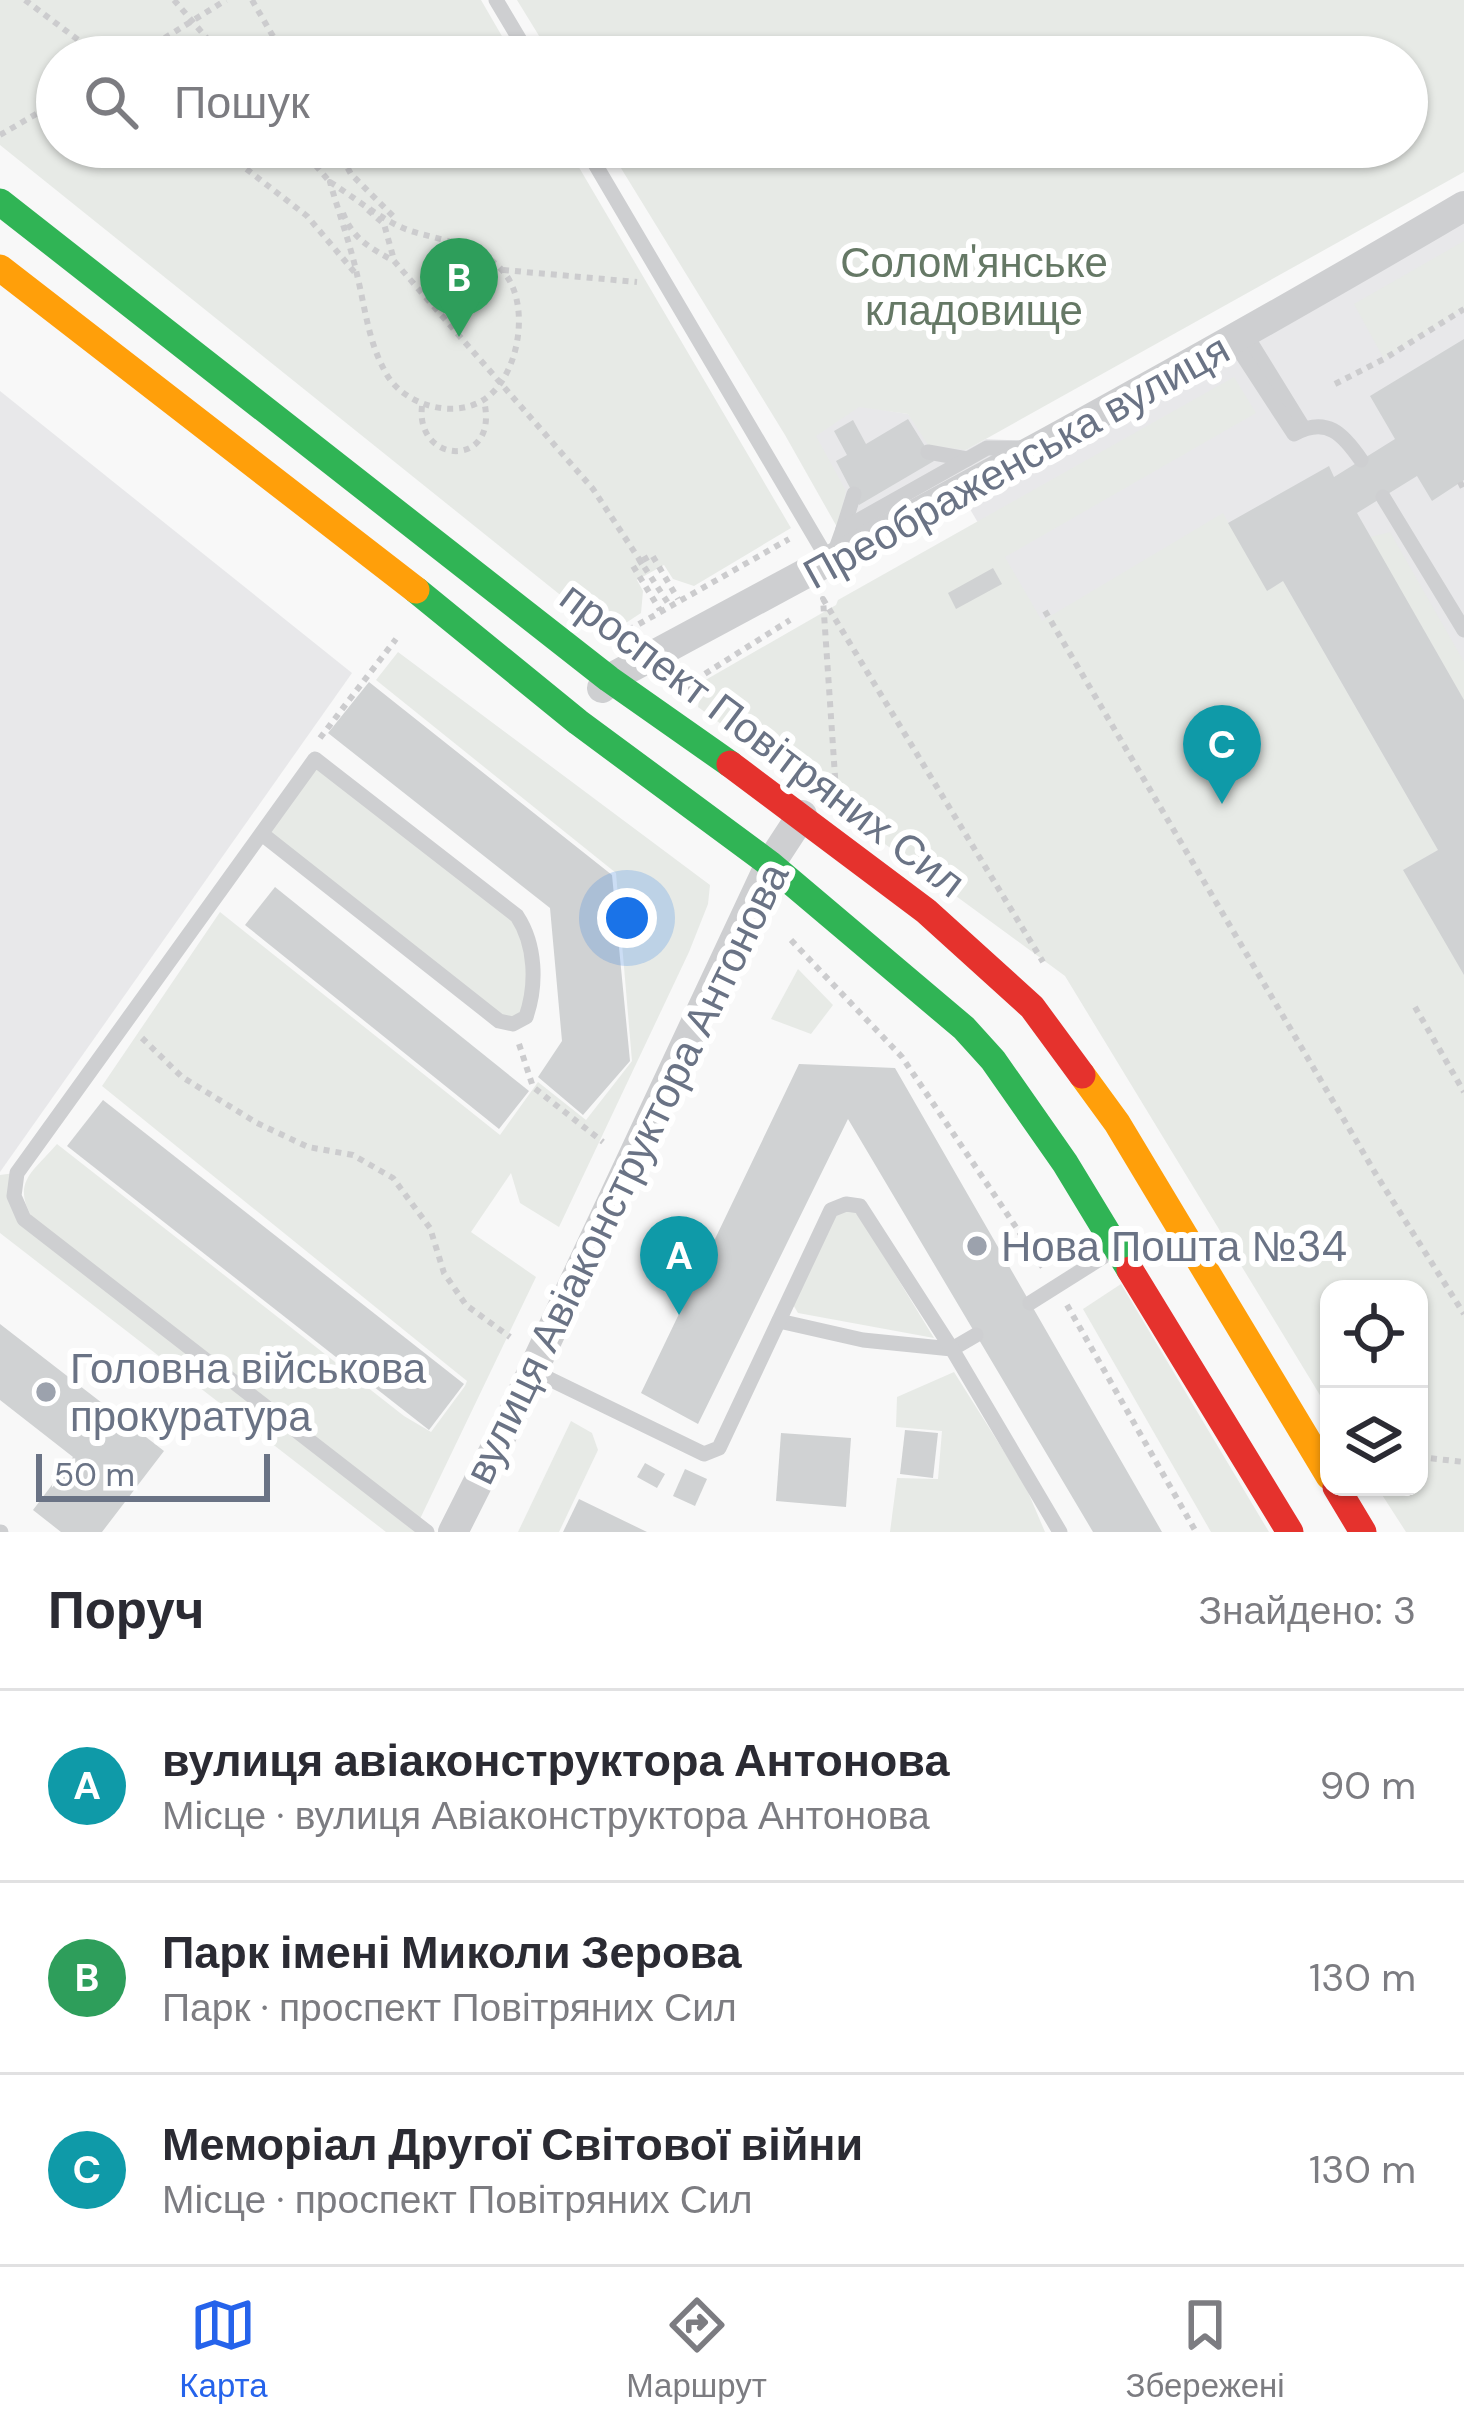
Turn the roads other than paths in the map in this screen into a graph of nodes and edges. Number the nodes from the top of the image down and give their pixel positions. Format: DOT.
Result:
graph roads {
  1 [pos="496,0"];
  2 [pos="517,36"];
  3 [pos="598,168"];
  4 [pos="0,202"];
  5 [pos="1464,206"];
  6 [pos="0,268"];
  7 [pos="1240,338"];
  8 [pos="1039,448"];
  9 [pos="928,452"];
  10 [pos="967,459"];
  11 [pos="1361,460"];
  12 [pos="854,494"];
  13 [pos="1383,497"];
  14 [pos="843,529"];
  15 [pos="830,563"];
  16 [pos="1464,630"];
  17 [pos="609,679"];
  18 [pos="578,722"];
  19 [pos="802,815"];
  20 [pos="262,834"];
  21 [pos="770,864"];
  22 [pos="1117,1249"];
  23 [pos="1030,1303"];
  24 [pos="779,1321"];
  25 [pos="976,1334"];
  26 [pos="952,1349"];
  27 [pos="533,1371"];
  28 [pos="1320,1461"];
  29 [pos="1341,1496"];
  30 [pos="427,1532"];
  31 [pos="453,1532"];
  32 [pos="1060,1532"];
  33 [pos="1290,1532"];
  34 [pos="1363,1532"];
  1 -- 2 [label="lane"];
  3 -- 15 [label="lane"];
  4 -- 17 [label="main road, проспект Повітряних Сил"];
  5 -- 7 [label="street, Преображенська вулиця"];
  6 -- 18 [label="main road"];
  7 -- 8 [label="street, Преображенська вулиця"];
  7 -- 11 [label="lane"];
  8 -- 10 [label="lane"];
  8 -- 15 [label="street, Преображенська вулиця"];
  9 -- 10 [label="lane"];
  10 -- 14 [label="lane"];
  12 -- 14 [label="lane"];
  13 -- 16 [label="lane"];
  14 -- 15 [label="lane"];
  15 -- 17 [label="street, Преображенська вулиця"];
  17 -- 18 [label="street, Преображенська вулиця"];
  17 -- 19 [label="main road, проспект Повітряних Сил"];
  18 -- 21 [label="main road"];
  19 -- 21 [label="street, вулиця Авіаконструктора Антонова"];
  19 -- 28 [label="main road, проспект Повітряних Сил"];
  20 -- 20 [label="lane"];
  20 -- 30 [label="lane"];
  21 -- 22 [label="main road"];
  21 -- 27 [label="street, вулиця Авіаконструктора Антонова"];
  22 -- 23 [label="lane"];
  22 -- 33 [label="main road"];
  24 -- 26 [label="lane"];
  24 -- 26 [label="lane"];
  24 -- 27 [label="lane"];
  25 -- 26 [label="lane"];
  26 -- 32 [label="lane"];
  27 -- 31 [label="street, вулиця Авіаконструктора Антонова"];
  29 -- 34 [label="main road"];
}
